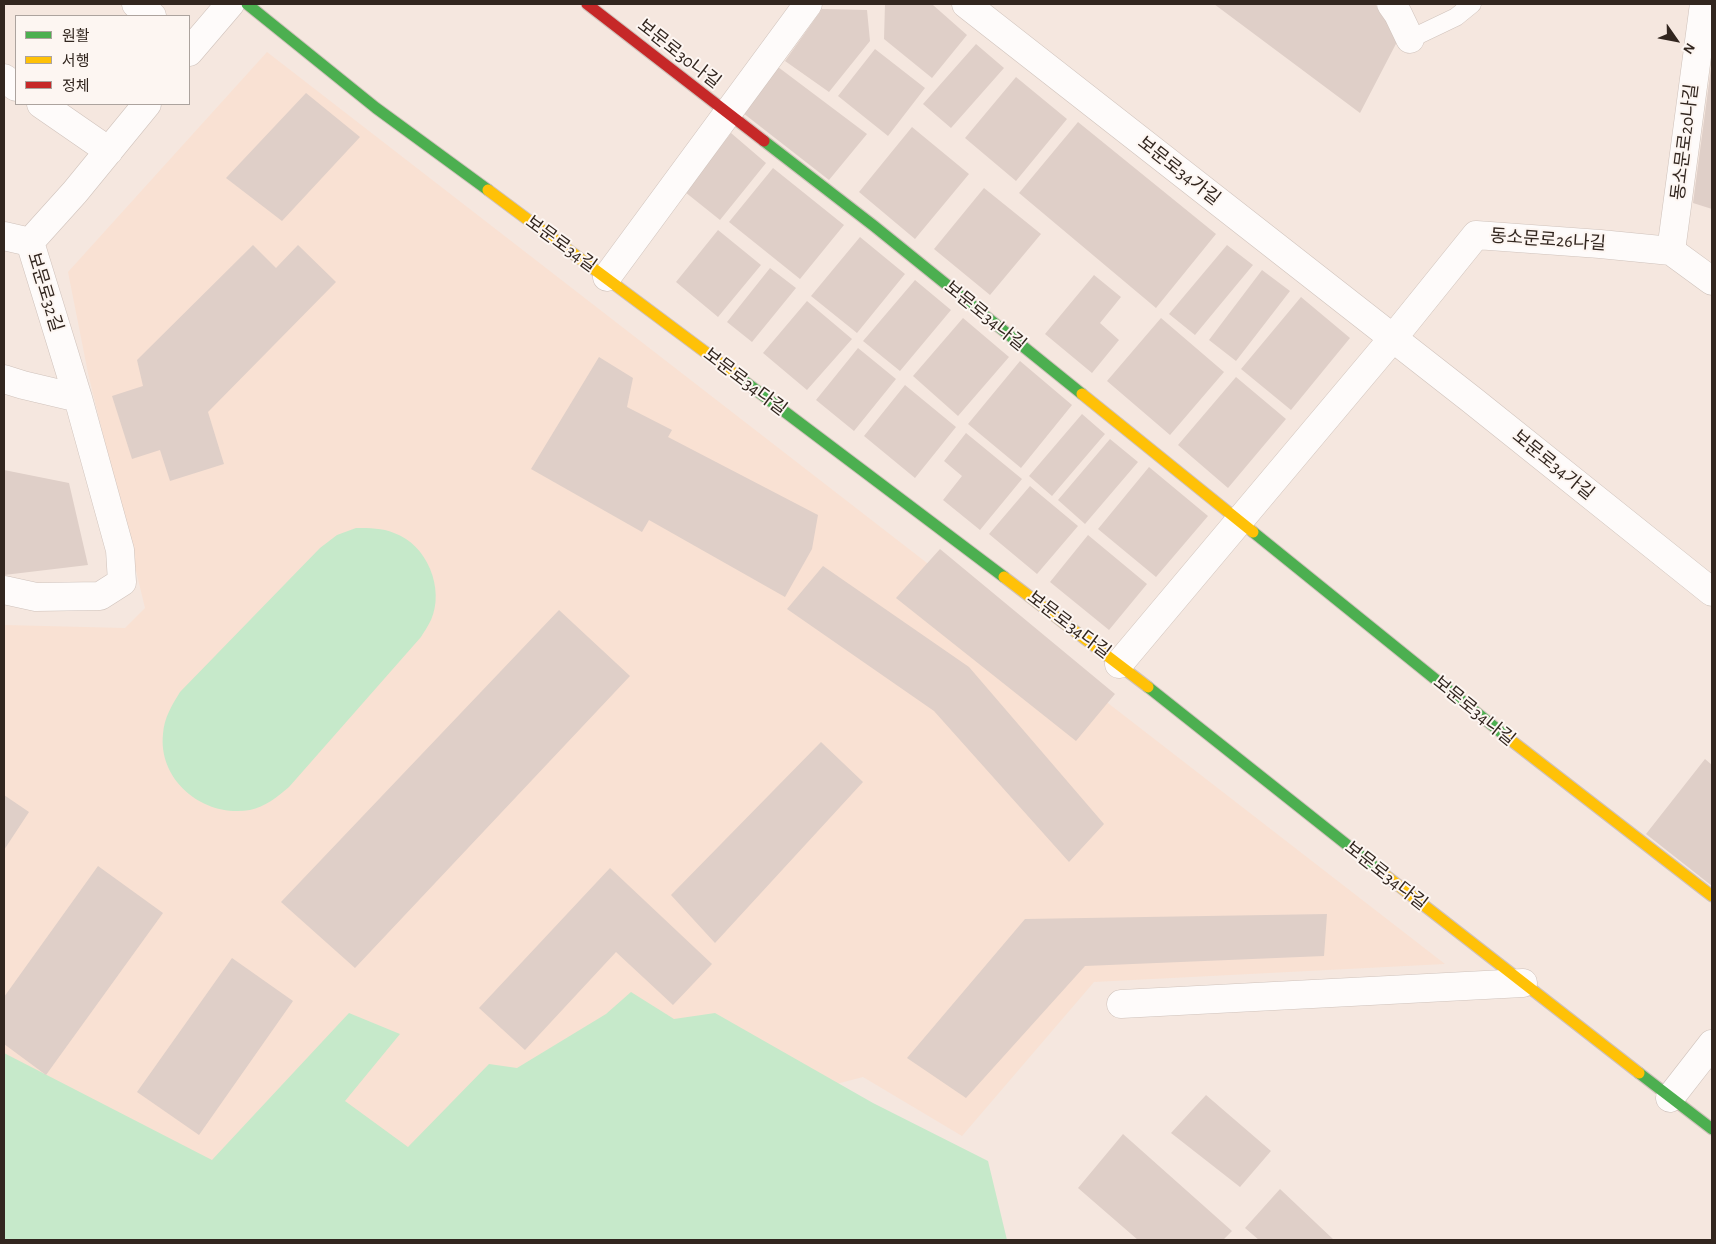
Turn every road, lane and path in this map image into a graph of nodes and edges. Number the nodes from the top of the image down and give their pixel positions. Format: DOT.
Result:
graph roads {
  1 [pos="136,4"];
  2 [pos="230,4"];
  3 [pos="247,4"];
  4 [pos="586,4"];
  5 [pos="808,4"];
  6 [pos="966,4"];
  7 [pos="1391,4"];
  8 [pos="1472,4"];
  9 [pos="1704,4"];
  10 [pos="151,15"];
  11 [pos="1410,39"];
  12 [pos="190,47"];
  13 [pos="4,78"];
  14 [pos="15,86"];
  15 [pos="42,105"];
  16 [pos="146,105"];
  17 [pos="727,113"];
  18 [pos="109,151"];
  19 [pos="4,236"];
  20 [pos="30,242"];
  21 [pos="1671,251"];
  22 [pos="607,277"];
  23 [pos="1712,281"];
  24 [pos="1392,338"];
  25 [pos="4,379"];
  26 [pos="78,398"];
  27 [pos="1240,522"];
  28 [pos="4,590"];
  29 [pos="1712,592"];
  30 [pos="1119,664"];
  31 [pos="1712,896"];
  32 [pos="1523,983"];
  33 [pos="1121,1004"];
  34 [pos="1712,1044"];
  35 [pos="1670,1098"];
  36 [pos="1712,1129"];
  1 -- 10 [label="street"];
  2 -- 12 [label="street"];
  3 -- 22 [label="street, 보문로34길"];
  4 -- 17 [label="street, 보문로30나길"];
  5 -- 17 [label="street, 보문로34길"];
  6 -- 24 [label="street, 보문로34가길"];
  7 -- 11 [label="street"];
  8 -- 11 [label="lane"];
  9 -- 21 [label="street, 동소문로20나길"];
  13 -- 14 [label="street"];
  15 -- 18 [label="street"];
  16 -- 18 [label="street, 보문로32길"];
  17 -- 22 [label="street, 보문로34길"];
  17 -- 27 [label="street, 보문로34나길"];
  18 -- 20 [label="street, 보문로32길"];
  19 -- 20 [label="street"];
  20 -- 26 [label="street, 보문로32길"];
  21 -- 23 [label="street"];
  21 -- 24 [label="street, 동소문로26나길"];
  22 -- 30 [label="street, 보문로34다길"];
  24 -- 27 [label="street"];
  24 -- 29 [label="street, 보문로34가길"];
  25 -- 26 [label="street"];
  26 -- 28 [label="street, 보문로32길"];
  27 -- 30 [label="street"];
  27 -- 31 [label="street, 보문로34나길"];
  30 -- 32 [label="street, 보문로34다길"];
  32 -- 33 [label="street"];
  32 -- 35 [label="street, 보문로34다길"];
  34 -- 35 [label="street"];
  35 -- 36 [label="street, 보문로34다길"];
}
